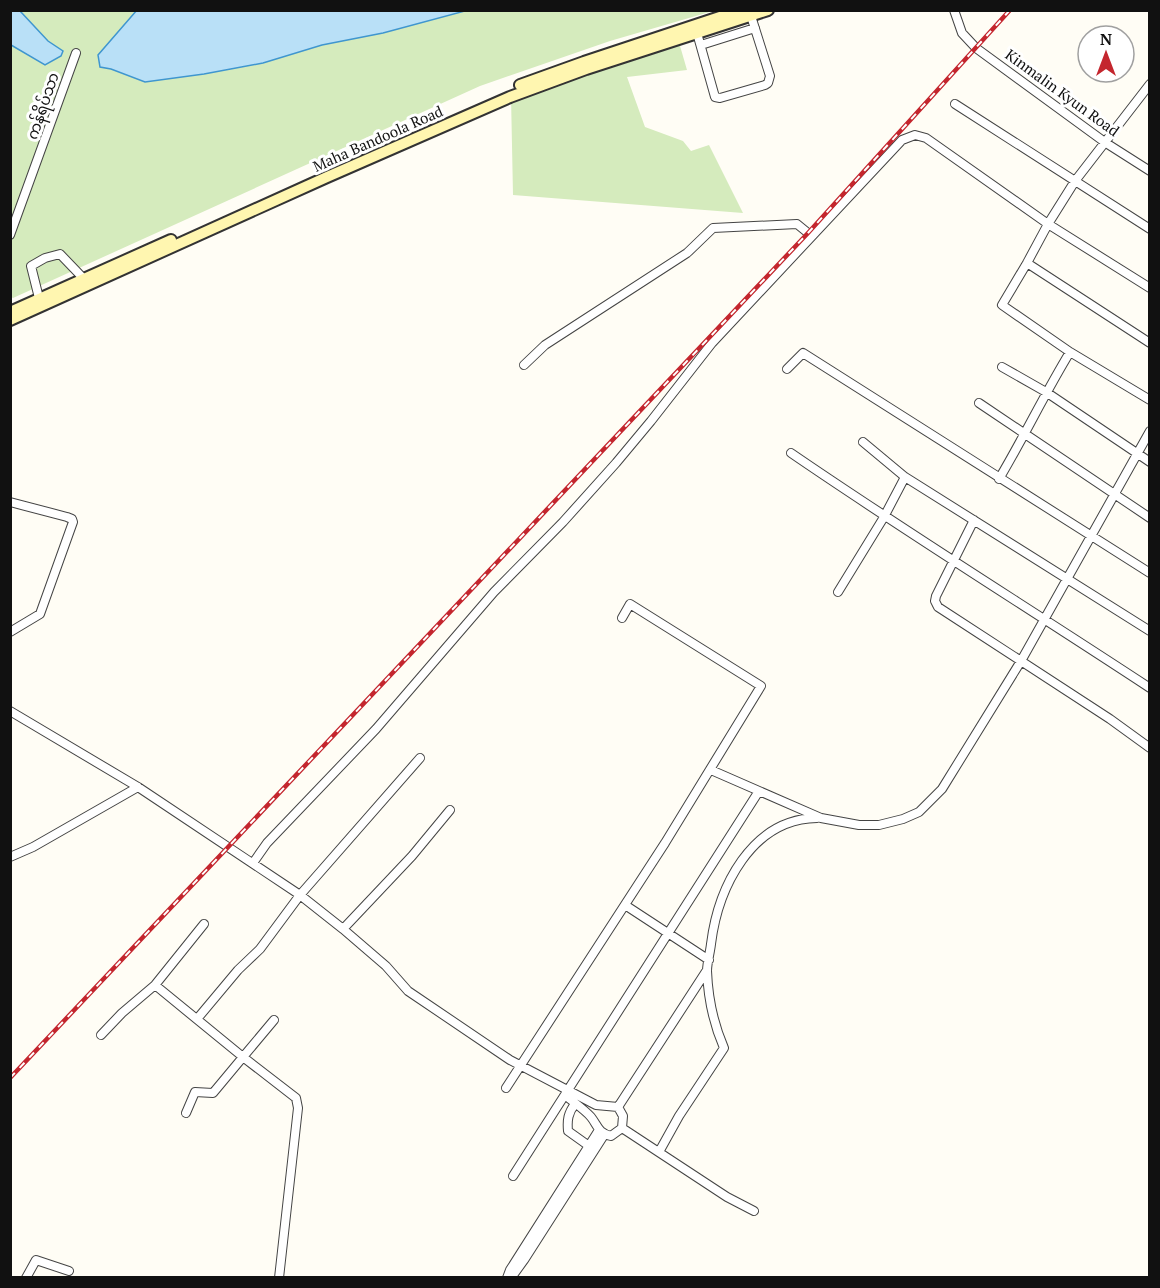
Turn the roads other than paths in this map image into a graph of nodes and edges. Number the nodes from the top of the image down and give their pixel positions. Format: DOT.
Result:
graph roads {
  1 [pos="768,10"];
  2 [pos="954,10"];
  3 [pos="746,13"];
  4 [pos="755,28"];
  5 [pos="697,33"];
  6 [pos="700,45"];
  7 [pos="76,52"];
  8 [pos="1149,84"];
  9 [pos="955,104"];
  10 [pos="1106,143"];
  11 [pos="1149,171"];
  12 [pos="1076,181"];
  13 [pos="1048,224"];
  14 [pos="1149,229"];
  15 [pos="808,233"];
  16 [pos="10,235"];
  17 [pos="1028,263"];
  18 [pos="84,279"];
  19 [pos="1149,288"];
  20 [pos="39,298"];
  21 [pos="10,312"];
  22 [pos="10,320"];
  23 [pos="1149,344"];
  24 [pos="1070,352"];
  25 [pos="524,365"];
  26 [pos="1002,367"];
  27 [pos="787,369"];
  28 [pos="1046,392"];
  29 [pos="1149,400"];
  30 [pos="979,403"];
  31 [pos="1149,431"];
  32 [pos="1025,434"];
  33 [pos="863,442"];
  34 [pos="791,453"];
  35 [pos="1137,454"];
  36 [pos="1149,462"];
  37 [pos="905,477"];
  38 [pos="999,479"];
  39 [pos="1113,495"];
  40 [pos="10,502"];
  41 [pos="884,517"];
  42 [pos="1149,518"];
  43 [pos="974,520"];
  44 [pos="1091,535"];
  45 [pos="954,560"];
  46 [pos="1149,573"];
  47 [pos="1067,577"];
  48 [pos="838,591"];
  49 [pos="622,618"];
  50 [pos="1044,619"];
  51 [pos="1149,630"];
  52 [pos="10,632"];
  53 [pos="1021,661"];
  54 [pos="1149,688"];
  55 [pos="12,715"];
  56 [pos="1149,748"];
  57 [pos="420,758"];
  58 [pos="711,771"];
  59 [pos="138,787"];
  60 [pos="759,790"];
  61 [pos="450,810"];
  62 [pos="821,818"];
  63 [pos="10,857"];
  64 [pos="253,863"];
  65 [pos="300,895"];
  66 [pos="625,905"];
  67 [pos="204,924"];
  68 [pos="343,929"];
  69 [pos="668,933"];
  70 [pos="709,960"];
  71 [pos="707,970"];
  72 [pos="156,985"];
  73 [pos="197,1019"];
  74 [pos="274,1020"];
  75 [pos="101,1035"];
  76 [pos="243,1058"];
  77 [pos="520,1065"];
  78 [pos="506,1088"];
  79 [pos="567,1093"];
  80 [pos="575,1104"];
  81 [pos="618,1107"];
  82 [pos="186,1113"];
  83 [pos="622,1128"];
  84 [pos="602,1133"];
  85 [pos="589,1146"];
  86 [pos="659,1152"];
  87 [pos="513,1176"];
  88 [pos="754,1211"];
  89 [pos="69,1271"];
  90 [pos="26,1278"];
  91 [pos="279,1278"];
  92 [pos="509,1278"];
  1 -- 3 [label="main road, Maha Bandoola Road"];
  2 -- 10 [label="street, Kinmalin Kyun Road"];
  3 -- 4 [label="street"];
  3 -- 5 [label="main road, Maha Bandoola Road"];
  3 -- 18 [label="main road, Maha Bandoola Road"];
  4 -- 6 [label="street"];
  4 -- 6 [label="street"];
  5 -- 6 [label="street"];
  5 -- 22 [label="main road, Maha Bandoola Road"];
  7 -- 16 [label="street, ကန်ရိပ်သာ"];
  8 -- 10 [label="street"];
  9 -- 12 [label="street"];
  10 -- 11 [label="street, Kinmalin Kyun Road"];
  10 -- 12 [label="street"];
  12 -- 13 [label="street"];
  12 -- 14 [label="street"];
  13 -- 17 [label="street"];
  13 -- 19 [label="street"];
  13 -- 64 [label="street"];
  15 -- 25 [label="street"];
  17 -- 23 [label="street"];
  17 -- 24 [label="street"];
  18 -- 20 [label="main road, Maha Bandoola Road"];
  18 -- 20 [label="street"];
  20 -- 21 [label="main road, Maha Bandoola Road"];
  24 -- 28 [label="street"];
  24 -- 29 [label="street"];
  26 -- 28 [label="street"];
  27 -- 38 [label="street"];
  28 -- 32 [label="street"];
  28 -- 35 [label="street"];
  30 -- 32 [label="street"];
  31 -- 35 [label="street"];
  32 -- 38 [label="street"];
  32 -- 39 [label="street"];
  33 -- 37 [label="street"];
  34 -- 41 [label="street"];
  35 -- 36 [label="street"];
  35 -- 39 [label="street"];
  37 -- 41 [label="street"];
  37 -- 43 [label="street"];
  38 -- 44 [label="street"];
  39 -- 42 [label="street"];
  39 -- 44 [label="street"];
  40 -- 52 [label="street"];
  41 -- 45 [label="street"];
  41 -- 48 [label="street"];
  43 -- 45 [label="street"];
  43 -- 47 [label="street"];
  44 -- 46 [label="street"];
  44 -- 47 [label="street"];
  45 -- 50 [label="street"];
  45 -- 53 [label="street"];
  47 -- 50 [label="street"];
  47 -- 51 [label="street"];
  49 -- 58 [label="street"];
  50 -- 53 [label="street"];
  50 -- 54 [label="street"];
  53 -- 56 [label="street"];
  53 -- 62 [label="street"];
  55 -- 59 [label="street"];
  57 -- 65 [label="street"];
  58 -- 60 [label="street"];
  58 -- 66 [label="street"];
  59 -- 63 [label="street"];
  59 -- 64 [label="street"];
  60 -- 62 [label="street"];
  60 -- 69 [label="street"];
  61 -- 68 [label="street"];
  62 -- 70 [label="street"];
  64 -- 65 [label="street"];
  65 -- 68 [label="street"];
  65 -- 73 [label="street"];
  66 -- 69 [label="street"];
  66 -- 77 [label="street"];
  67 -- 72 [label="street"];
  68 -- 77 [label="street"];
  69 -- 70 [label="street"];
  69 -- 79 [label="street"];
  70 -- 71 [label="street"];
  71 -- 81 [label="street"];
  71 -- 86 [label="street"];
  72 -- 73 [label="street"];
  72 -- 75 [label="street"];
  73 -- 76 [label="street"];
  74 -- 76 [label="street"];
  76 -- 82 [label="street"];
  76 -- 91 [label="street"];
  77 -- 78 [label="street"];
  77 -- 79 [label="street"];
  79 -- 80 [label="street"];
  79 -- 81 [label="street"];
  79 -- 87 [label="street"];
  80 -- 84 [label="street"];
  80 -- 85 [label="street"];
  81 -- 83 [label="street"];
  83 -- 84 [label="street"];
  83 -- 86 [label="street"];
  84 -- 85 [label="street"];
  84 -- 92 [label="street"];
  85 -- 92 [label="street"];
  86 -- 88 [label="street"];
  89 -- 90 [label="street"];
}
